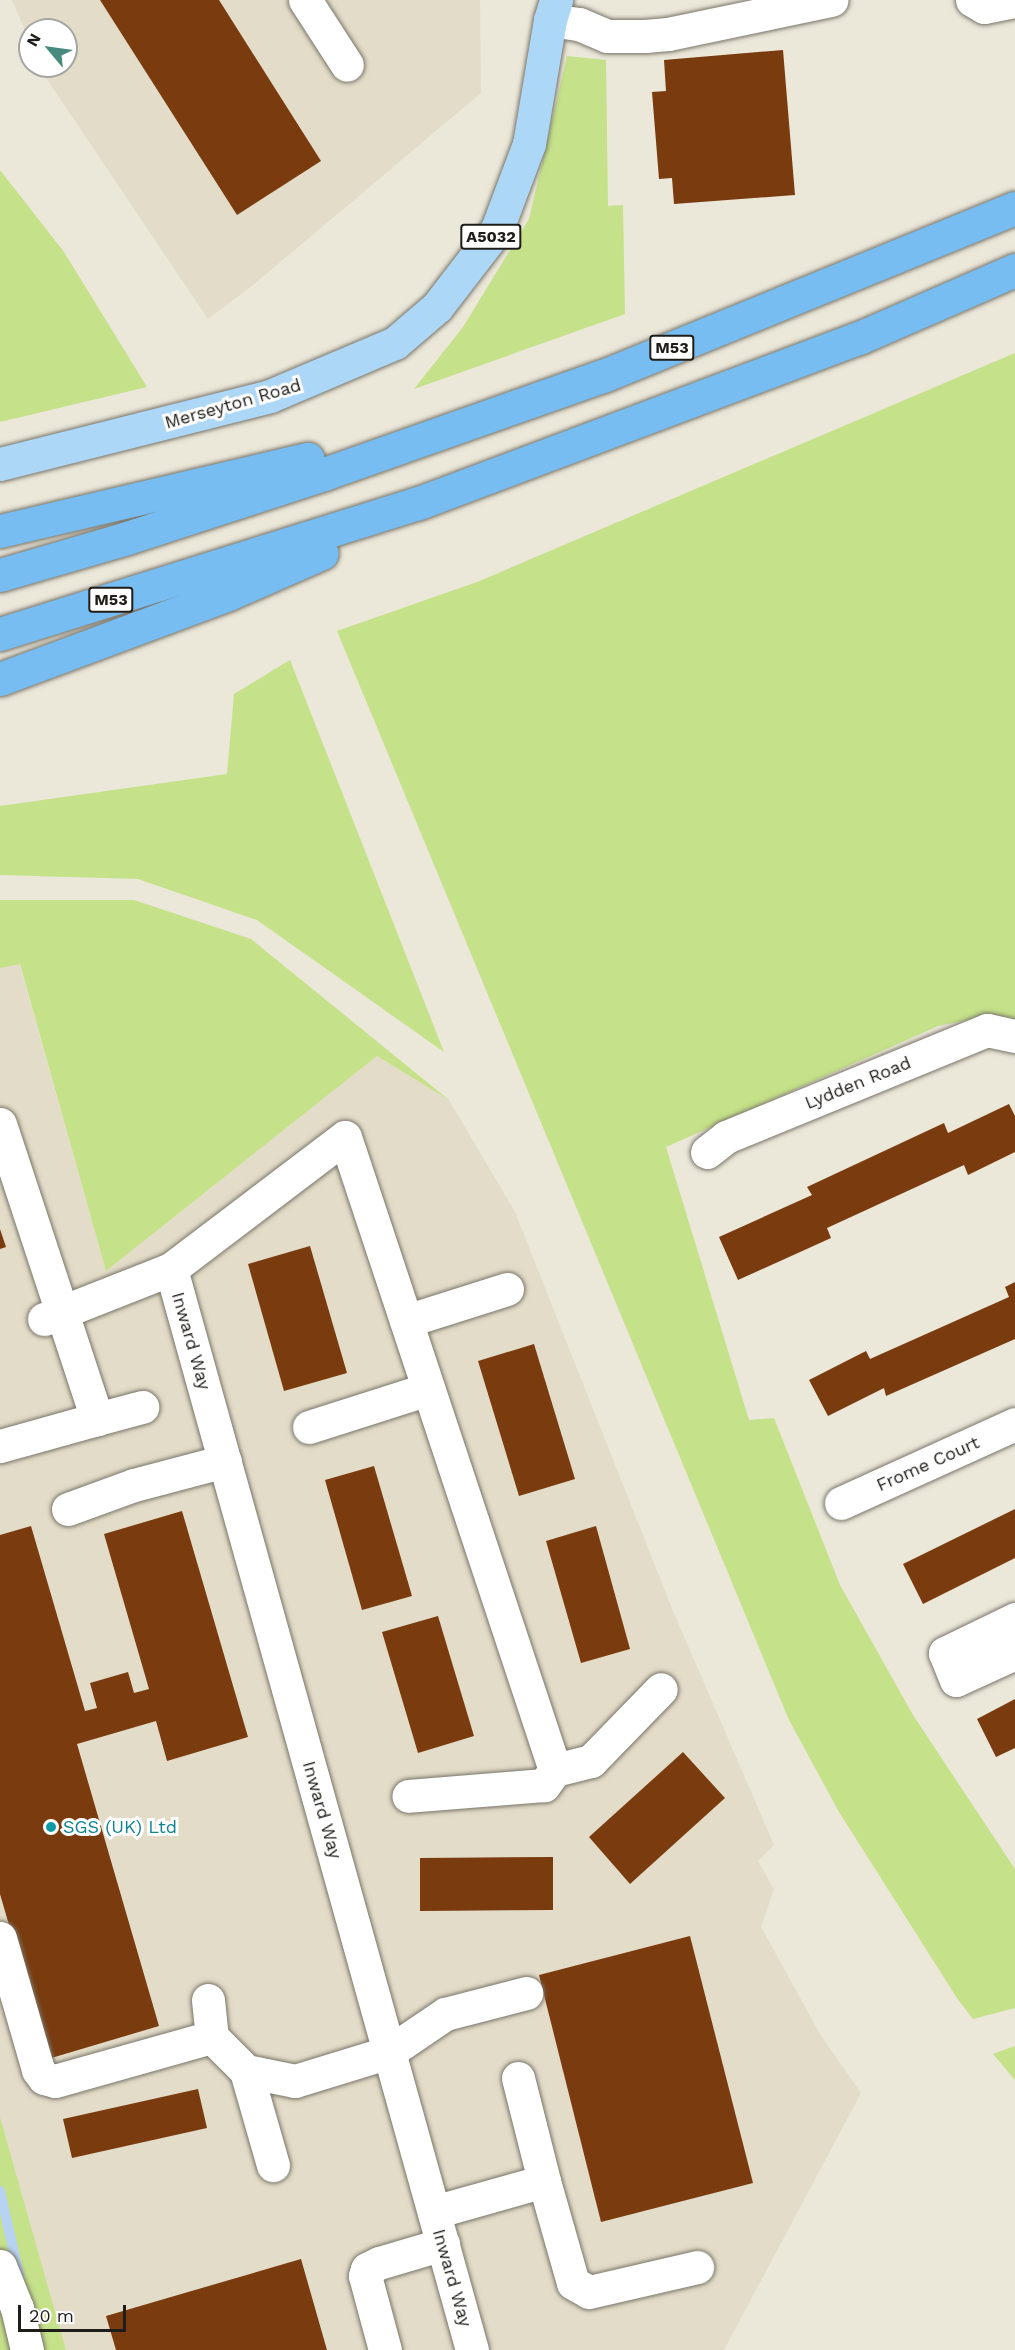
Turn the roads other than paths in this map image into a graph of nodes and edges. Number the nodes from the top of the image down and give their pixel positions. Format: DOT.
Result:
graph roads {
  1 [pos="305,0"];
  2 [pos="831,0"];
  3 [pos="972,0"];
  4 [pos="1015,2"];
  5 [pos="553,10"];
  6 [pos="347,65"];
  7 [pos="1015,208"];
  8 [pos="1015,270"];
  9 [pos="0,464"];
  10 [pos="191,501"];
  11 [pos="0,531"];
  12 [pos="0,575"];
  13 [pos="226,580"];
  14 [pos="0,634"];
  15 [pos="0,679"];
  16 [pos="1015,1036"];
  17 [pos="0,1124"];
  18 [pos="707,1152"];
  19 [pos="171,1269"];
  20 [pos="507,1289"];
  21 [pos="53,1315"];
  22 [pos="406,1321"];
  23 [pos="428,1389"];
  24 [pos="142,1407"];
  25 [pos="97,1419"];
  26 [pos="1015,1424"];
  27 [pos="309,1427"];
  28 [pos="0,1446"];
  29 [pos="225,1461"];
  30 [pos="842,1503"];
  31 [pos="68,1509"];
  32 [pos="1015,1619"];
  33 [pos="1012,1648"];
  34 [pos="661,1689"];
  35 [pos="555,1770"];
  36 [pos="408,1796"];
  37 [pos="0,1938"];
  38 [pos="526,1993"];
  39 [pos="208,2000"];
  40 [pos="212,2037"];
  41 [pos="389,2052"];
  42 [pos="246,2071"];
  43 [pos="518,2078"];
  44 [pos="273,2165"];
  45 [pos="544,2181"];
  46 [pos="434,2212"];
  47 [pos="443,2244"];
  48 [pos="0,2266"];
  49 [pos="697,2267"];
  50 [pos="8,2311"];
  51 [pos="27,2350"];
  52 [pos="385,2350"];
  53 [pos="472,2350"];
  1 -- 6 [label="street"];
  2 -- 5 [label="street"];
  3 -- 4 [label="street"];
  5 -- 9 [label="main road, Merseyton Road / A5032"];
  7 -- 10 [label="highway, M53"];
  8 -- 13 [label="highway"];
  10 -- 11 [label="highway"];
  10 -- 12 [label="highway"];
  13 -- 14 [label="highway, M53"];
  13 -- 15 [label="highway"];
  16 -- 18 [label="street, Lydden Road"];
  17 -- 21 [label="street"];
  19 -- 21 [label="street"];
  19 -- 22 [label="street"];
  19 -- 29 [label="street, Inward Way"];
  20 -- 22 [label="street"];
  21 -- 25 [label="street"];
  22 -- 23 [label="street"];
  23 -- 27 [label="street"];
  23 -- 35 [label="street"];
  24 -- 25 [label="street"];
  25 -- 28 [label="street"];
  26 -- 30 [label="street, Frome Court"];
  29 -- 31 [label="street"];
  29 -- 41 [label="street, Inward Way"];
  32 -- 33 [label="street"];
  34 -- 35 [label="street"];
  35 -- 36 [label="street"];
  37 -- 40 [label="street"];
  38 -- 41 [label="street"];
  39 -- 40 [label="street"];
  40 -- 42 [label="street"];
  41 -- 42 [label="street"];
  41 -- 46 [label="street, Inward Way"];
  42 -- 44 [label="street"];
  43 -- 45 [label="street"];
  45 -- 46 [label="street"];
  45 -- 49 [label="street"];
  46 -- 47 [label="street, Inward Way"];
  47 -- 52 [label="street"];
  47 -- 53 [label="street, Inward Way"];
  48 -- 50 [label="street"];
  50 -- 51 [label="street"];
}
